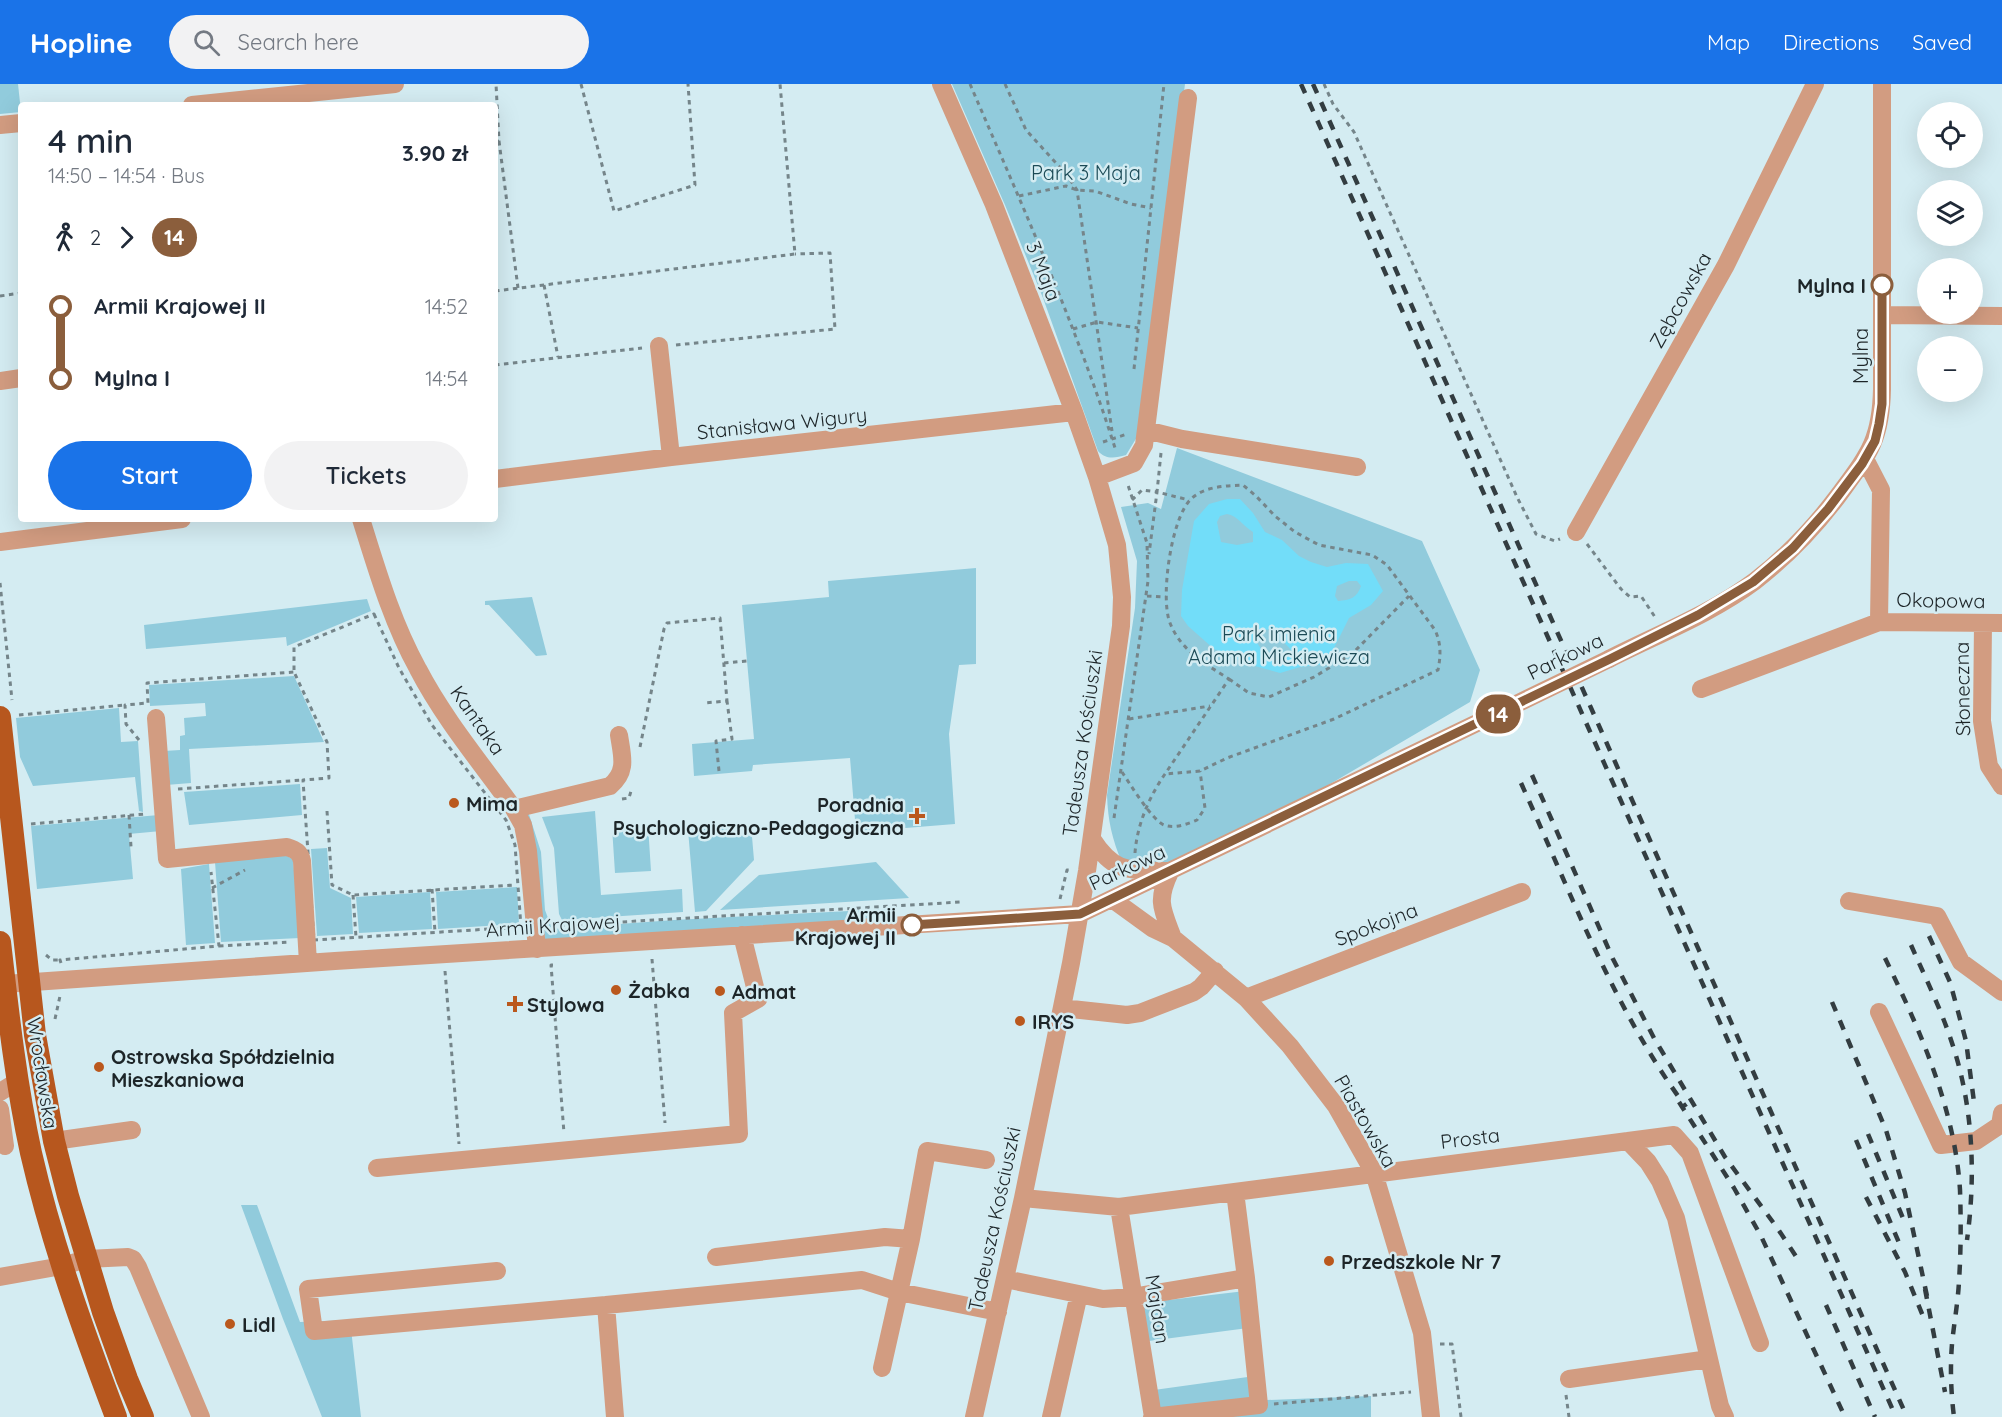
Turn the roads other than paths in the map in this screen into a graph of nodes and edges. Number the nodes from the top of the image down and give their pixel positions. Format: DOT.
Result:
graph roads {
  1 [pos="395,84"];
  2 [pos="940,84"];
  3 [pos="1815,84"];
  4 [pos="1882,84"];
  5 [pos="284,90"];
  6 [pos="1188,98"];
  7 [pos="210,102"];
  8 [pos="18,123"];
  9 [pos="0,125"];
  10 [pos="1882,315"];
  11 [pos="2002,316"];
  12 [pos="659,346"];
  13 [pos="18,378"];
  14 [pos="0,381"];
  15 [pos="1074,412"];
  16 [pos="1140,433"];
  17 [pos="671,457"];
  18 [pos="1865,459"];
  19 [pos="1357,467"];
  20 [pos="1097,477"];
  21 [pos="498,479"];
  22 [pos="158,522"];
  23 [pos="362,522"];
  24 [pos="1576,532"];
  25 [pos="0,542"];
  26 [pos="1879,622"];
  27 [pos="1983,624"];
  28 [pos="2002,624"];
  29 [pos="1701,689"];
  30 [pos="7,716"];
  31 [pos="156,718"];
  32 [pos="619,735"];
  33 [pos="2002,786"];
  34 [pos="514,808"];
  35 [pos="1092,839"];
  36 [pos="1170,872"];
  37 [pos="1522,892"];
  38 [pos="1112,899"];
  39 [pos="1849,901"];
  40 [pos="1080,914"];
  41 [pos="742,935"];
  42 [pos="1173,938"];
  43 [pos="537,949"];
  44 [pos="1,953"];
  45 [pos="27,956"];
  46 [pos="308,963"];
  47 [pos="1215,971"];
  48 [pos="30,983"];
  49 [pos="6,984"];
  50 [pos="2002,992"];
  51 [pos="1246,998"];
  52 [pos="1062,1008"];
  53 [pos="1879,1012"];
  54 [pos="9,1087"];
  55 [pos="0,1109"];
  56 [pos="2002,1113"];
  57 [pos="132,1130"];
  58 [pos="54,1141"];
  59 [pos="1628,1142"];
  60 [pos="30,1145"];
  61 [pos="3,1147"];
  62 [pos="986,1160"];
  63 [pos="377,1168"];
  64 [pos="1374,1173"];
  65 [pos="1235,1192"];
  66 [pos="1023,1198"];
  67 [pos="1119,1207"];
  68 [pos="911,1239"];
  69 [pos="716,1257"];
  70 [pos="87,1259"];
  71 [pos="62,1266"];
  72 [pos="496,1271"];
  73 [pos="0,1277"];
  74 [pos="1246,1278"];
  75 [pos="1005,1279"];
  76 [pos="899,1292"];
  77 [pos="1079,1294"];
  78 [pos="1133,1296"];
  79 [pos="606,1305"];
  80 [pos="998,1311"];
  81 [pos="1760,1343"];
  82 [pos="1709,1359"];
  83 [pos="882,1368"];
  84 [pos="1569,1379"];
  85 [pos="116,1417"];
  86 [pos="143,1417"];
  87 [pos="201,1417"];
  88 [pos="615,1417"];
  89 [pos="974,1417"];
  90 [pos="1051,1417"];
  91 [pos="1152,1417"];
  92 [pos="1431,1417"];
  93 [pos="1725,1417"];
  1 -- 5 [label="street"];
  2 -- 15 [label="street, 3 Maja"];
  3 -- 24 [label="street, Zębcowska"];
  4 -- 10 [label="street, Mylna"];
  5 -- 7 [label="street"];
  6 -- 16 [label="street"];
  8 -- 9 [label="street"];
  10 -- 11 [label="street"];
  10 -- 18 [label="street, Mylna"];
  12 -- 17 [label="street"];
  13 -- 14 [label="street"];
  15 -- 17 [label="street, Stanisława Wigury"];
  15 -- 20 [label="street, 3 Maja"];
  16 -- 19 [label="street"];
  16 -- 20 [label="street"];
  17 -- 21 [label="street, Stanisława Wigury"];
  18 -- 26 [label="street"];
  18 -- 36 [label="street, Parkowa, bridge"];
  20 -- 35 [label="street, Tadeusza Kościuszki"];
  22 -- 25 [label="street"];
  23 -- 34 [label="street, Kantaka"];
  26 -- 27 [label="street, Okopowa"];
  26 -- 29 [label="street"];
  27 -- 28 [label="street, Okopowa"];
  27 -- 33 [label="street, Słoneczna"];
  30 -- 45 [label="main road, Wrocławska"];
  31 -- 46 [label="street"];
  32 -- 34 [label="street"];
  34 -- 43 [label="street, Kantaka"];
  35 -- 36 [label="street"];
  35 -- 40 [label="street, Tadeusza Kościuszki"];
  36 -- 38 [label="street, Parkowa"];
  36 -- 42 [label="street"];
  37 -- 51 [label="street, Spokojna"];
  38 -- 40 [label="street, Parkowa"];
  38 -- 42 [label="street, Piastowska"];
  39 -- 50 [label="street"];
  40 -- 41 [label="street, Armii Krajowej"];
  40 -- 52 [label="street, Tadeusza Kościuszki"];
  41 -- 43 [label="street, Armii Krajowej"];
  41 -- 63 [label="street"];
  42 -- 47 [label="street, Piastowska"];
  43 -- 46 [label="street, Armii Krajowej"];
  44 -- 45 [label="street"];
  44 -- 49 [label="main road, Wrocławska"];
  45 -- 48 [label="main road, Wrocławska"];
  46 -- 48 [label="street, Armii Krajowej"];
  47 -- 51 [label="street, Piastowska"];
  47 -- 52 [label="street"];
  48 -- 49 [label="street, Armii Krajowej"];
  48 -- 58 [label="main road, Wrocławska"];
  49 -- 54 [label="main road, Wrocławska"];
  51 -- 64 [label="street, Piastowska"];
  52 -- 66 [label="street, Tadeusza Kościuszki"];
  53 -- 56 [label="street"];
  54 -- 60 [label="main road, Wrocławska"];
  55 -- 61 [label="street"];
  57 -- 58 [label="street"];
  58 -- 70 [label="main road, Wrocławska"];
  59 -- 64 [label="street, Prosta"];
  59 -- 81 [label="street, Prosta"];
  59 -- 82 [label="street"];
  60 -- 61 [label="street"];
  60 -- 71 [label="main road, Wrocławska"];
  62 -- 68 [label="street"];
  64 -- 65 [label="street, Prosta"];
  64 -- 92 [label="street, Piastowska"];
  65 -- 67 [label="street, Prosta"];
  65 -- 74 [label="street"];
  66 -- 67 [label="street, Prosta"];
  66 -- 75 [label="street, Tadeusza Kościuszki"];
  67 -- 78 [label="street, Majdan"];
  68 -- 69 [label="street"];
  68 -- 76 [label="street"];
  70 -- 71 [label="street"];
  70 -- 86 [label="main road, Wrocławska"];
  70 -- 87 [label="street"];
  71 -- 73 [label="street"];
  71 -- 85 [label="main road, Wrocławska"];
  72 -- 79 [label="street"];
  74 -- 78 [label="street"];
  74 -- 91 [label="street"];
  75 -- 77 [label="street"];
  75 -- 80 [label="street, Tadeusza Kościuszki"];
  76 -- 79 [label="street"];
  76 -- 80 [label="street"];
  76 -- 83 [label="street"];
  77 -- 78 [label="street"];
  77 -- 90 [label="street"];
  78 -- 91 [label="street, Majdan"];
  79 -- 88 [label="street"];
  80 -- 89 [label="street, Tadeusza Kościuszki"];
  82 -- 84 [label="street"];
  82 -- 93 [label="street"];
}
